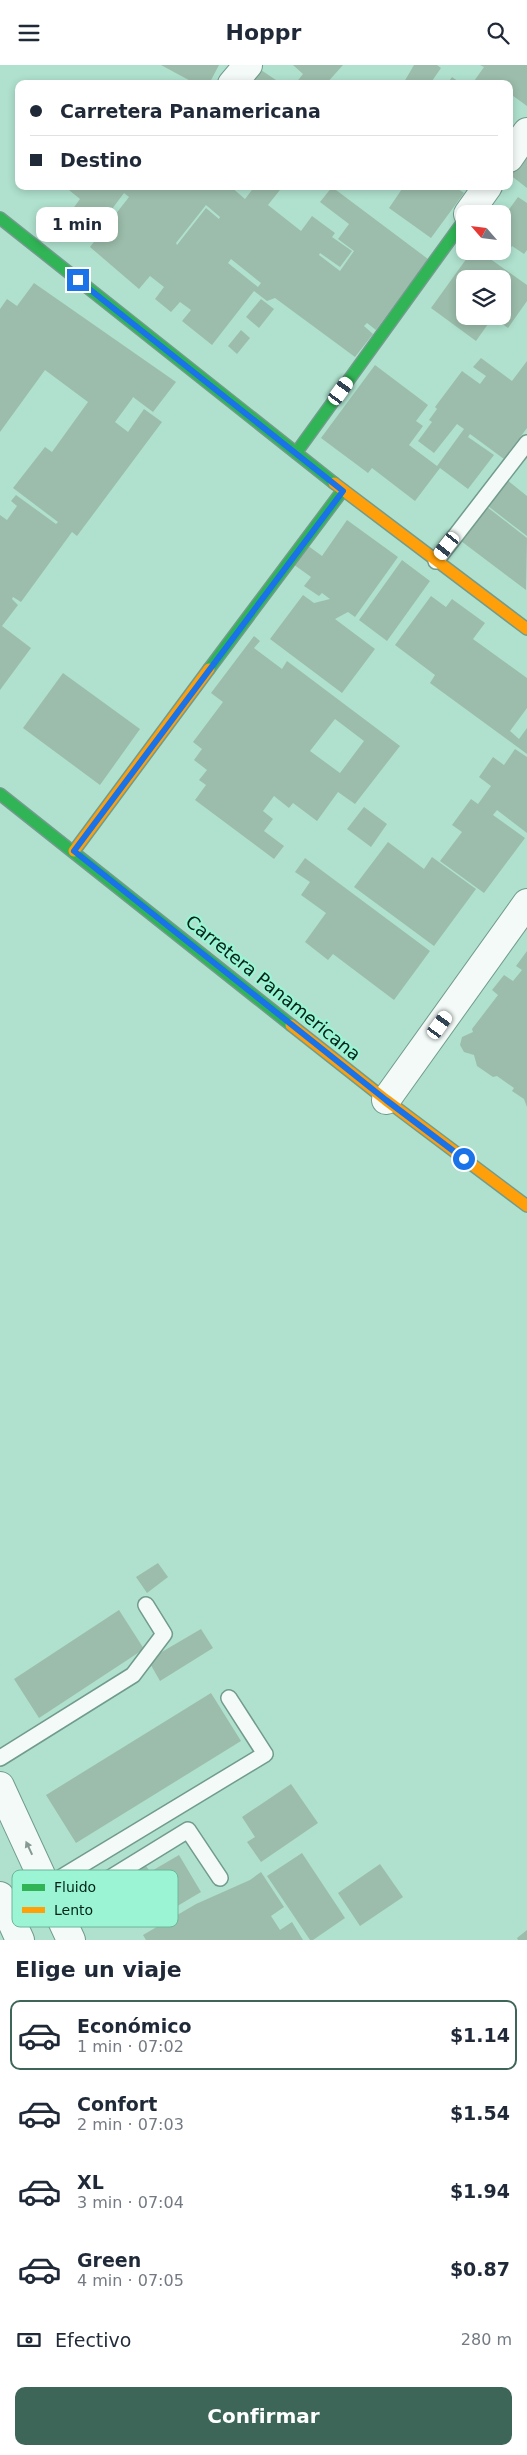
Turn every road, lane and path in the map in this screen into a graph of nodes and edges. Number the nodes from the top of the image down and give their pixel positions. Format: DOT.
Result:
graph roads {
  1 [pos="248,65"];
  2 [pos="235,80"];
  3 [pos="527,132"];
  4 [pos="513,152"];
  5 [pos="485,190"];
  6 [pos="474,205"];
  7 [pos="0,217"];
  8 [pos="456,231"];
  9 [pos="527,443"];
  10 [pos="296,453"];
  11 [pos="343,491"];
  12 [pos="436,561"];
  13 [pos="527,629"];
  14 [pos="0,794"];
  15 [pos="74,851"];
  16 [pos="527,903"];
  17 [pos="386,1100"];
  18 [pos="527,1205"];
  19 [pos="146,1605"];
  20 [pos="229,1698"];
  21 [pos="0,1758"];
  22 [pos="0,1786"];
  23 [pos="40,1870"];
  24 [pos="94,1870"];
  25 [pos="109,1870"];
  26 [pos="220,1878"];
  27 [pos="0,1896"];
  28 [pos="12,1922"];
  29 [pos="14,1927"];
  30 [pos="65,1927"];
  31 [pos="20,1940"];
  32 [pos="71,1940"];
  1 -- 2 [label="street"];
  3 -- 4 [label="street"];
  5 -- 6 [label="street"];
  7 -- 10 [label="street"];
  8 -- 10 [label="street"];
  9 -- 12 [label="lane"];
  10 -- 11 [label="street"];
  11 -- 12 [label="street"];
  11 -- 15 [label="street"];
  12 -- 13 [label="street"];
  14 -- 15 [label="street, Carretera Panamericana"];
  15 -- 17 [label="street, Carretera Panamericana"];
  16 -- 17 [label="street"];
  17 -- 18 [label="street, Carretera Panamericana"];
  19 -- 21 [label="lane"];
  20 -- 24 [label="lane"];
  23 -- 22 [label="street, one-way"];
  25 -- 26 [label="lane"];
  27 -- 28 [label="street"];
  29 -- 31 [label="street"];
  30 -- 32 [label="street"];
}
